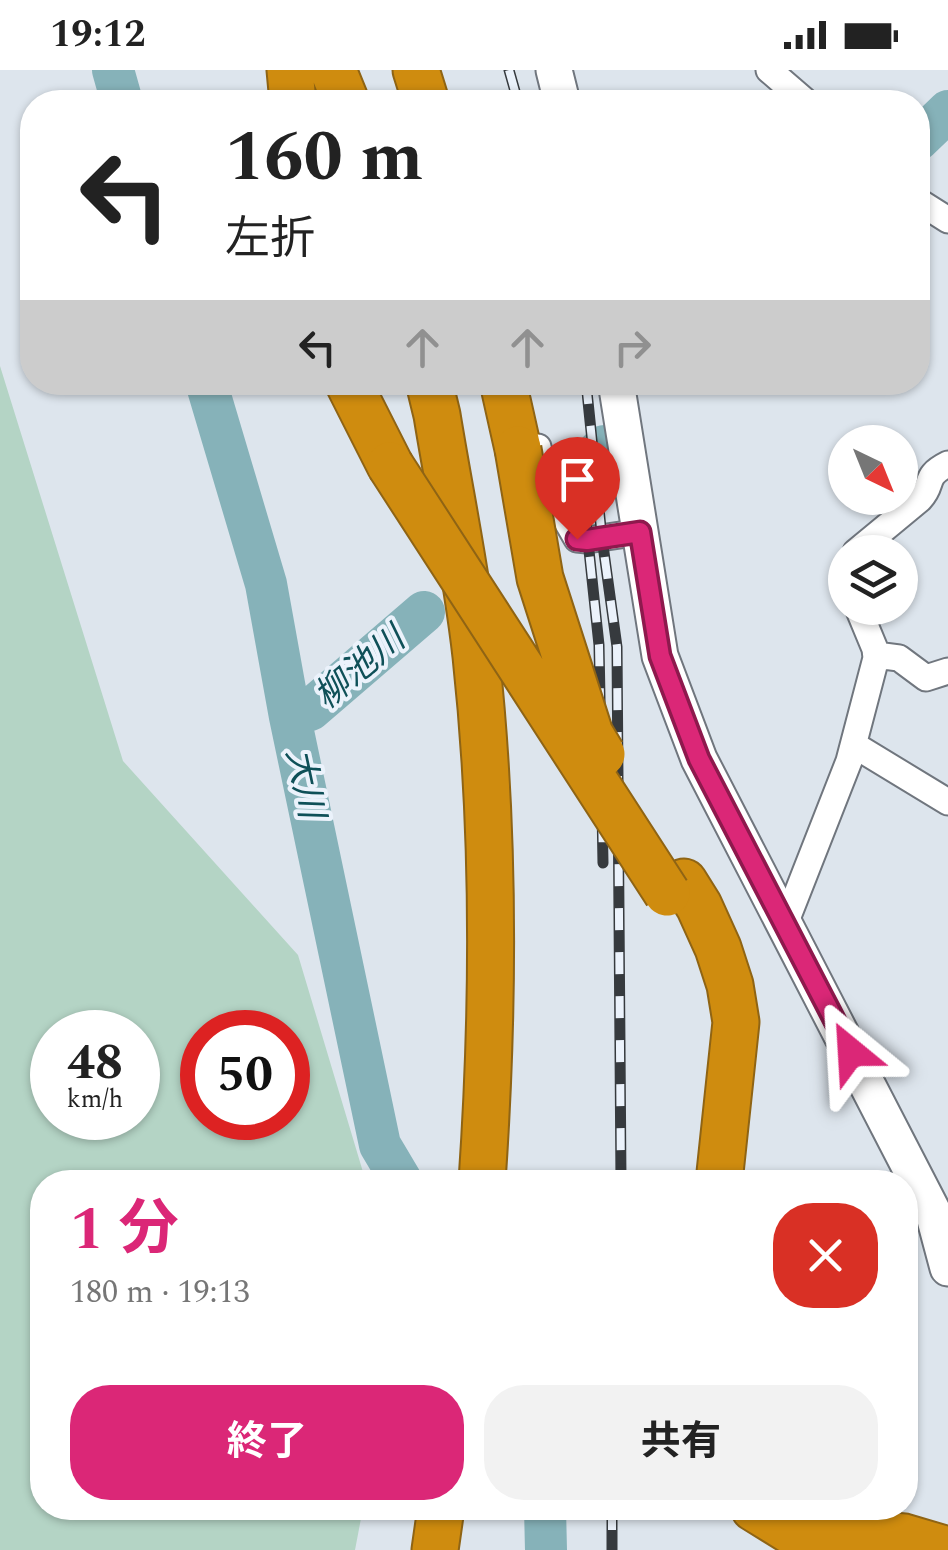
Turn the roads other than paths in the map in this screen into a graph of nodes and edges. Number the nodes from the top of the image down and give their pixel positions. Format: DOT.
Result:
graph roads {
  1 [pos="770,70"];
  2 [pos="792,90"];
  3 [pos="355,395"];
  4 [pos="432,395"];
  5 [pos="506,395"];
  6 [pos="524,395"];
  7 [pos="618,395"];
  8 [pos="948,464"];
  9 [pos="640,532"];
  10 [pos="877,535"];
  11 [pos="865,625"];
  12 [pos="876,654"];
  13 [pos="948,671"];
  14 [pos="854,745"];
  15 [pos="948,802"];
  16 [pos="676,888"];
  17 [pos="786,924"];
  18 [pos="483,1170"];
  19 [pos="695,1170"];
  20 [pos="720,1170"];
  21 [pos="912,1170"];
  22 [pos="918,1183"];
  23 [pos="943,1232"];
  24 [pos="948,1268"];
  25 [pos="439,1520"];
  26 [pos="773,1520"];
  27 [pos="830,1520"];
  28 [pos="435,1550"];
  29 [pos="845,1550"];
  30 [pos="948,1550"];
  1 -- 2 [label="street"];
  3 -- 16 [label="highway, bridge"];
  4 -- 18 [label="highway"];
  5 -- 16 [label="highway, bridge"];
  6 -- 9 [label="street"];
  7 -- 9 [label="main road"];
  8 -- 10 [label="street"];
  9 -- 17 [label="main road"];
  11 -- 12 [label="street"];
  12 -- 13 [label="street"];
  12 -- 14 [label="street"];
  14 -- 15 [label="street"];
  14 -- 17 [label="street"];
  16 -- 19 [label="highway"];
  16 -- 20 [label="highway"];
  17 -- 21 [label="main road"];
  22 -- 23 [label="main road"];
  23 -- 24 [label="main road"];
  25 -- 28 [label="highway"];
  26 -- 29 [label="highway"];
  27 -- 30 [label="highway"];
}
